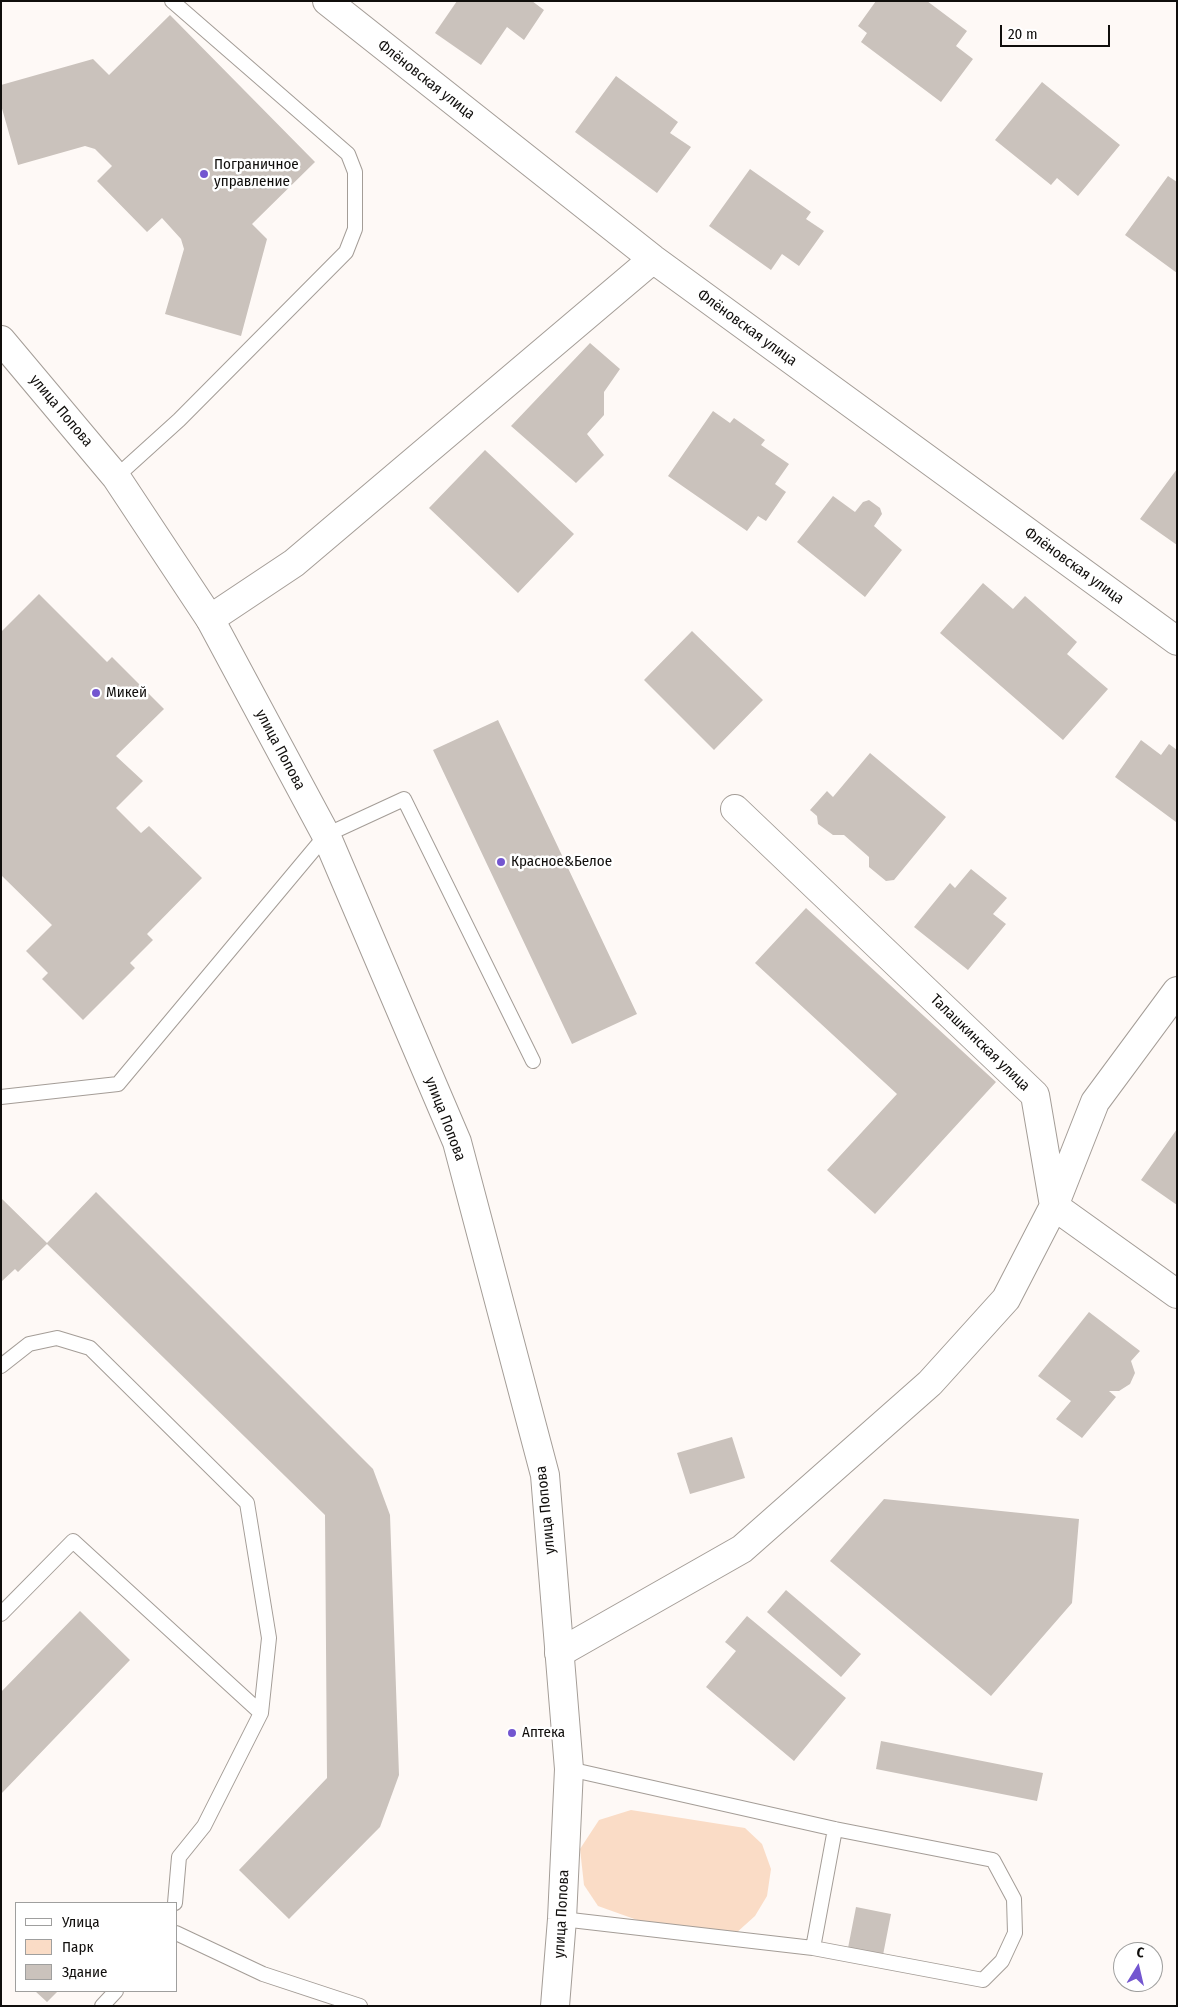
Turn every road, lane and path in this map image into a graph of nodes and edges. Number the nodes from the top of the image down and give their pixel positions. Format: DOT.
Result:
graph roads {
  1 [pos="172,1"];
  2 [pos="327,1"];
  3 [pos="652,259"];
  4 [pos="1,340"];
  5 [pos="116,477"];
  6 [pos="210,619"];
  7 [pos="1177,641"];
  8 [pos="735,809"];
  9 [pos="326,835"];
  10 [pos="1177,991"];
  11 [pos="533,1061"];
  12 [pos="1,1097"];
  13 [pos="1054,1206"];
  14 [pos="1177,1294"];
  15 [pos="1,1366"];
  16 [pos="1,1614"];
  17 [pos="559,1652"];
  18 [pos="261,1713"];
  19 [pos="569,1770"];
  20 [pos="835,1829"];
  21 [pos="175,1902"];
  22 [pos="562,1919"];
  23 [pos="178,1934"];
  24 [pos="813,1948"];
  25 [pos="115,1992"];
  26 [pos="102,2006"];
  27 [pos="360,2006"];
  28 [pos="555,2006"];
  1 -- 5 [label="lane"];
  2 -- 3 [label="street, Флёновская улица"];
  3 -- 6 [label="street"];
  3 -- 7 [label="street, Флёновская улица"];
  4 -- 5 [label="street, улица Попова"];
  5 -- 6 [label="street, улица Попова"];
  6 -- 9 [label="street, улица Попова"];
  8 -- 13 [label="street, Талашкинская улица"];
  9 -- 11 [label="lane"];
  9 -- 12 [label="lane"];
  9 -- 17 [label="street, улица Попова"];
  10 -- 13 [label="street"];
  13 -- 14 [label="street"];
  13 -- 17 [label="street"];
  15 -- 18 [label="lane"];
  16 -- 18 [label="lane"];
  17 -- 19 [label="street, улица Попова"];
  18 -- 21 [label="lane"];
  19 -- 20 [label="lane"];
  19 -- 22 [label="street, улица Попова"];
  20 -- 24 [label="lane"];
  20 -- 24 [label="lane"];
  22 -- 24 [label="lane"];
  22 -- 28 [label="street, улица Попова"];
  23 -- 27 [label="lane"];
  25 -- 26 [label="lane"];
}
